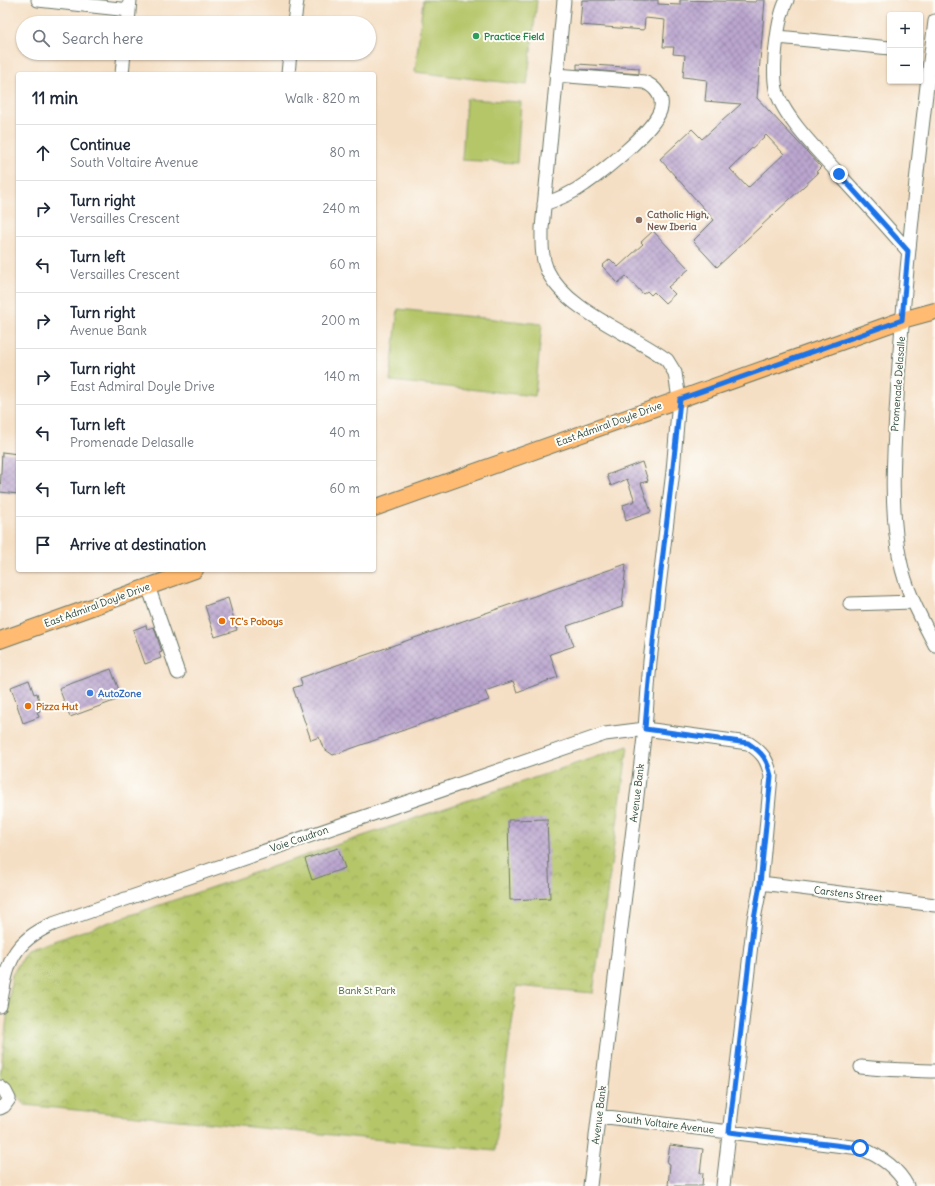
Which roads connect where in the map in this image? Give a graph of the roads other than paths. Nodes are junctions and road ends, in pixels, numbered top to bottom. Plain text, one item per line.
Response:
1 (38, 0) edge
2 (297, 0) edge
3 (564, 0) edge
4 (787, 0) edge
5 (130, 5) edge
6 (129, 16) edge
7 (295, 16) edge
8 (935, 21) edge
9 (778, 37) junction
10 (887, 48) edge
11 (926, 51) edge
12 (123, 60) edge
13 (289, 60) edge
14 (122, 72) edge
15 (288, 72) edge
16 (556, 75) junction
17 (544, 204) junction
18 (908, 251) junction
19 (935, 311) edge
20 (902, 320) junction
21 (680, 399) junction
22 (376, 507) edge
23 (189, 572) edge
24 (148, 586) junction
25 (913, 602) junction
26 (850, 604) dead end
27 (0, 640) edge
28 (935, 645) edge
29 (178, 673) dead end
30 (645, 729) junction
31 (760, 884) junction
32 (935, 905) edge
33 (0, 1006) edge
34 (861, 1067) dead end
35 (935, 1071) edge
36 (0, 1087) edge
37 (0, 1108) edge
38 (599, 1116) junction
39 (729, 1132) junction
40 (590, 1186) edge
41 (723, 1186) edge
42 (907, 1186) edge

1 - 5 street
2 - 7 street
3 - 16 street, Avenue Bank
4 - 9 street
5 - 6 street
8 - 11 street, Promenade Delasalle
9 - 10 street
9 - 18 street
11 - 18 street, Promenade Delasalle
12 - 14 street
13 - 15 street
16 - 17 street, Avenue Bank
16 - 17 street
17 - 21 street, Avenue Bank
18 - 20 street, Promenade Delasalle
19 - 20 main road, East Admiral Doyle Drive
20 - 21 main road, East Admiral Doyle Drive
20 - 25 street, Promenade Delasalle
21 - 22 main road, East Admiral Doyle Drive
21 - 30 street, Avenue Bank
23 - 24 main road, East Admiral Doyle Drive
24 - 27 main road, East Admiral Doyle Drive
24 - 29 street
25 - 26 street
25 - 28 street, Promenade Delasalle
30 - 31 street, Voie Caudron
30 - 33 street, Voie Caudron
30 - 38 street, Avenue Bank
31 - 32 street, Carstens Street
31 - 39 street, Voie Caudron
34 - 35 street
36 - 37 street
38 - 39 street, South Voltaire Avenue
38 - 40 street, Avenue Bank
39 - 41 street, Voie Caudron
39 - 42 street, South Voltaire Avenue

